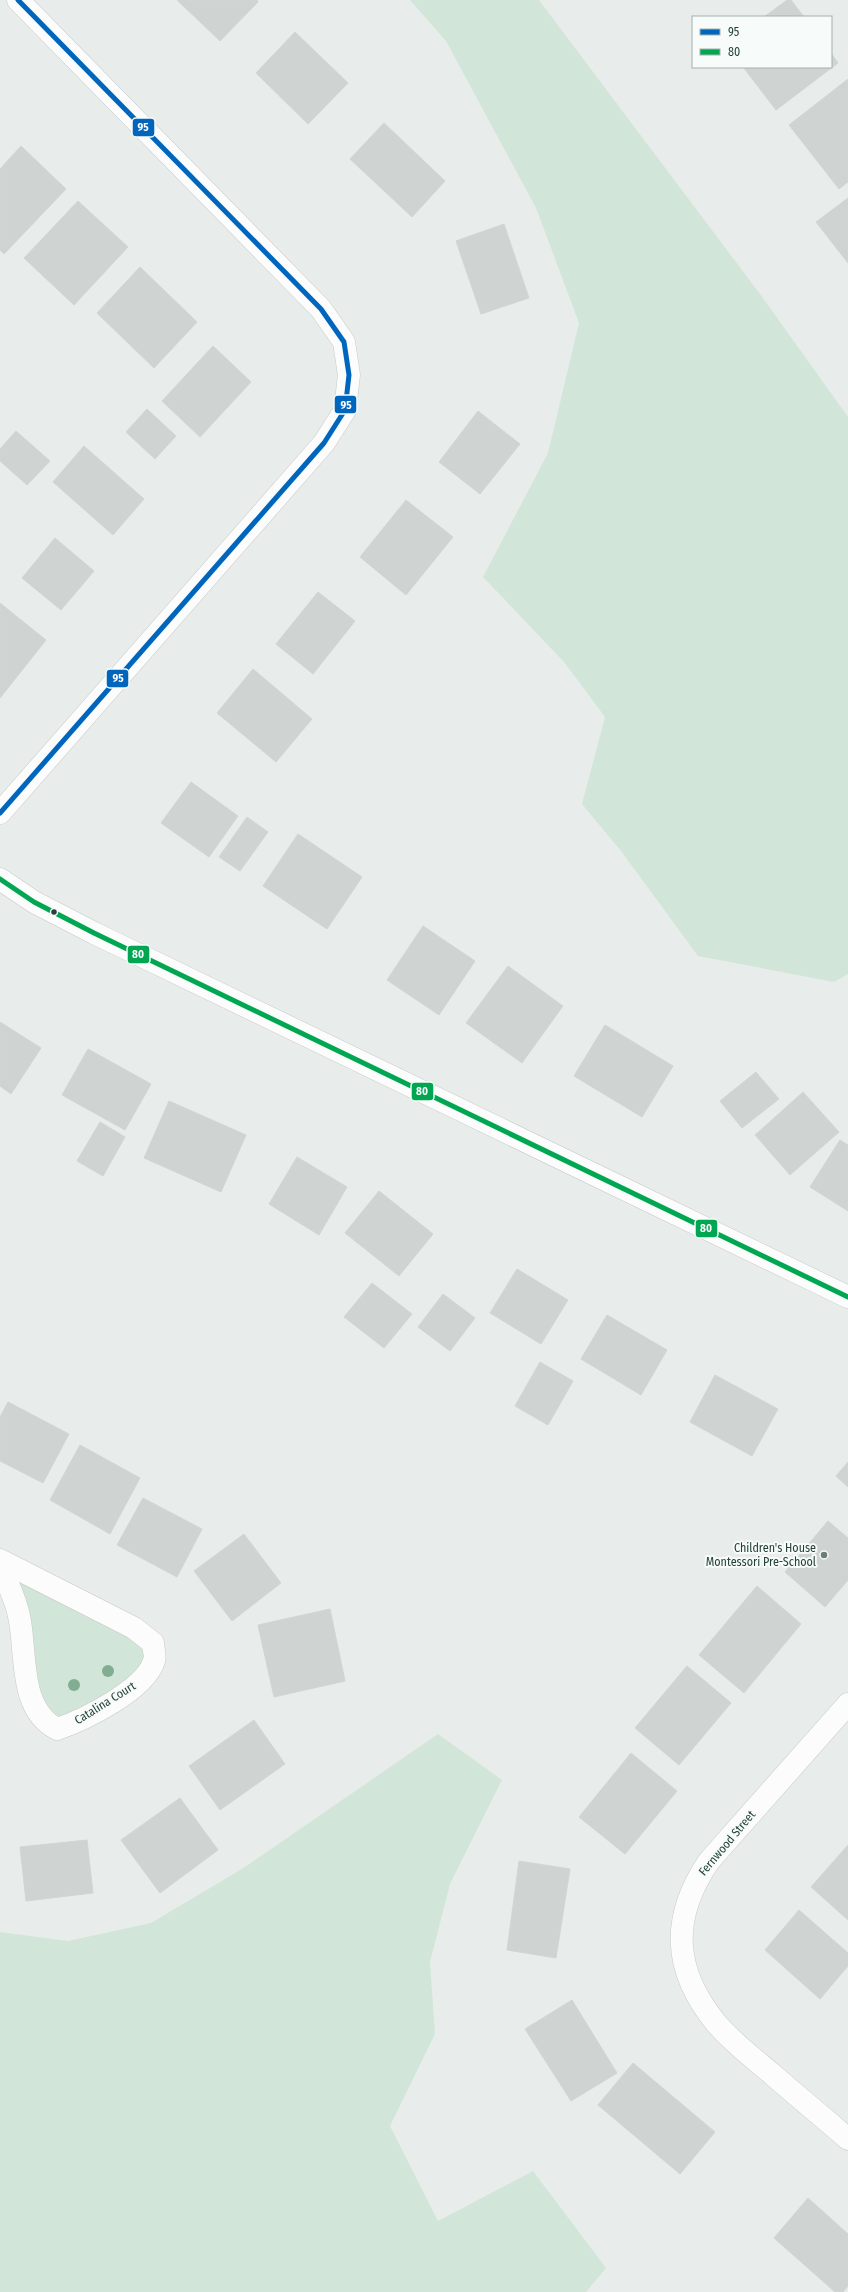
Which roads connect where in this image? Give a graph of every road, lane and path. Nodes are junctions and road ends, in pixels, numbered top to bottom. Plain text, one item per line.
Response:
1 (18, 0) edge
2 (0, 813) edge
3 (0, 879) edge
4 (848, 1296) edge
5 (0, 1560) edge
6 (0, 1564) edge
7 (848, 1704) edge
8 (848, 2139) edge

1 - 2 street
3 - 4 street
5 - 6 street, Catalina Court
7 - 8 street, Fernwood Street

